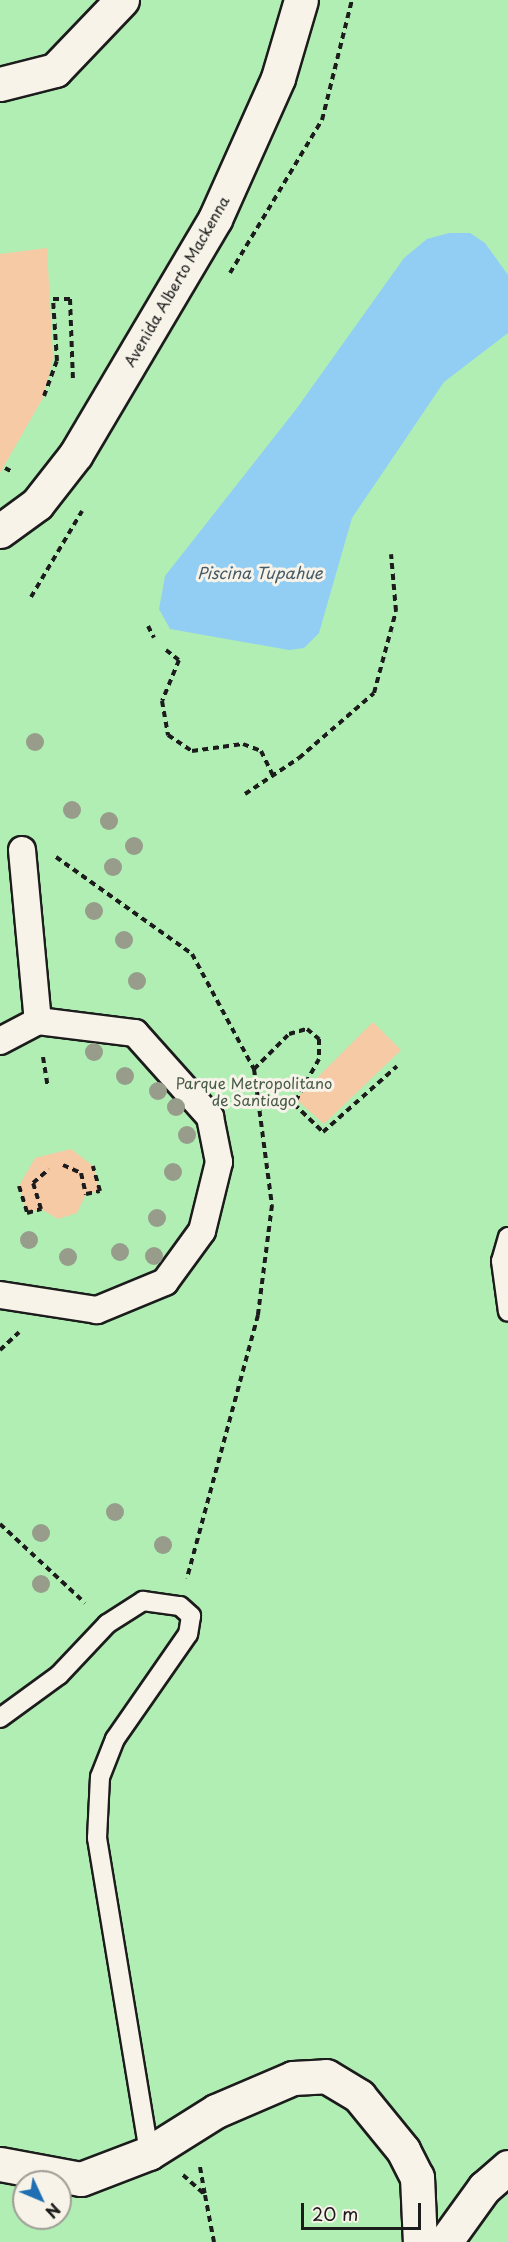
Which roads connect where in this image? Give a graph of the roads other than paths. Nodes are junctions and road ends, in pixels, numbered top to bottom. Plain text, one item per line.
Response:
1 (122, 0) edge
2 (301, 0) edge
3 (0, 84) edge
4 (0, 531) edge
5 (22, 850) dead end
6 (38, 1021) junction
7 (0, 1041) edge
8 (508, 1237) edge
9 (0, 1295) edge
10 (508, 1312) edge
11 (0, 1718) edge
12 (149, 2153) junction
13 (508, 2154) edge
14 (0, 2164) edge
15 (508, 2167) edge
16 (484, 2188) junction
17 (420, 2242) edge
18 (445, 2242) edge

1 - 3 street
2 - 4 street, Avenida Alberto Mackenna
5 - 6 street
6 - 7 street
6 - 9 street
8 - 10 lane
11 - 12 lane
12 - 14 street
12 - 17 street
13 - 16 lane
15 - 16 street
16 - 18 street

